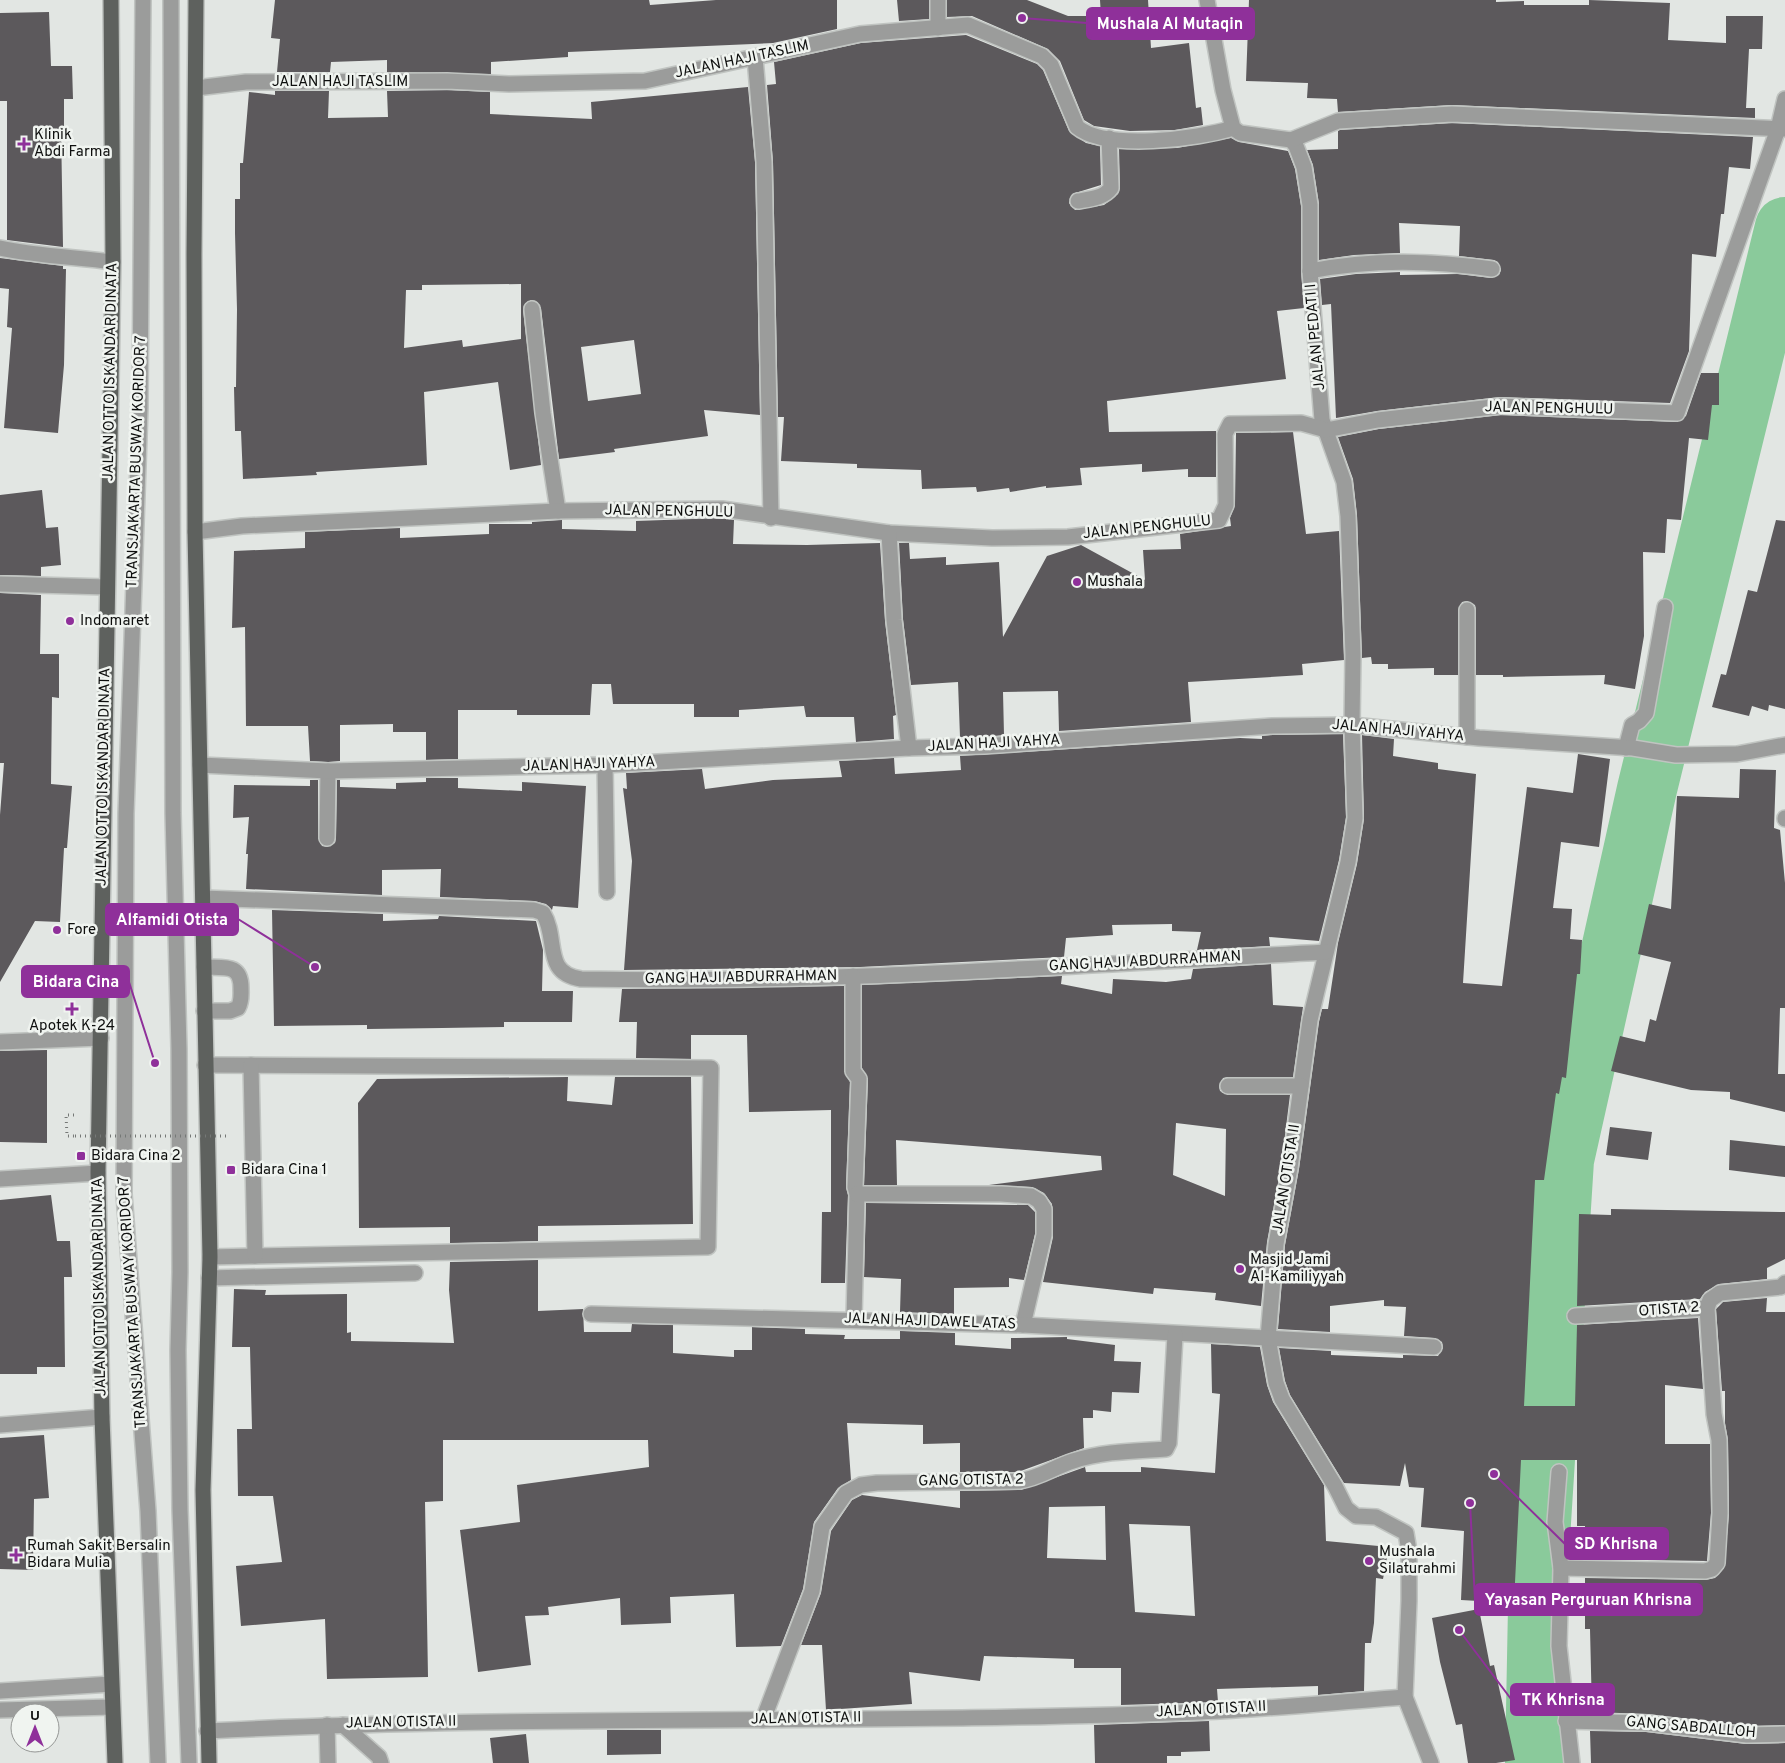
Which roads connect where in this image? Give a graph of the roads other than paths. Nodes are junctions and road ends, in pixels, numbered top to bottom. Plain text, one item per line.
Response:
1 (111, 0) edge
2 (143, 0) edge
3 (171, 0) edge
4 (196, 0) edge
5 (938, 0) edge
6 (1207, 0) edge
7 (938, 28) junction
8 (756, 58) junction
9 (196, 88) junction
10 (1785, 99) edge
11 (1233, 128) junction
12 (1782, 129) edge
13 (1109, 138) junction
14 (1291, 140) junction
15 (1078, 201) dead end
16 (0, 248) edge
17 (113, 262) junction
18 (1492, 269) dead end
19 (1310, 271) junction
20 (532, 309) dead end
21 (1326, 430) junction
22 (558, 511) junction
23 (771, 518) junction
24 (195, 532) junction
25 (889, 533) junction
26 (0, 584) edge
27 (107, 587) junction
28 (1665, 607) dead end
29 (1467, 610) dead end
30 (1352, 725) junction
31 (1467, 737) junction
32 (909, 748) junction
33 (1630, 748) junction
34 (1784, 750) edge
35 (200, 765) junction
36 (606, 765) junction
37 (328, 771) junction
38 (326, 838) dead end
39 (607, 892) dead end
40 (202, 898) junction
41 (1326, 952) junction
42 (204, 967) junction
43 (853, 976) junction
44 (204, 1011) junction
45 (101, 1038) junction
46 (0, 1042) edge
47 (205, 1065) junction
48 (251, 1065) junction
49 (1228, 1086) dead end
50 (1301, 1086) junction
51 (98, 1173) junction
52 (0, 1179) edge
53 (857, 1194) junction
54 (255, 1256) junction
55 (210, 1257) junction
56 (415, 1273) dead end
57 (209, 1278) junction
58 (1785, 1283) edge
59 (1707, 1308) junction
60 (591, 1314) dead end
61 (1575, 1316) dead end
62 (854, 1319) junction
63 (1023, 1325) junction
64 (1175, 1335) junction
65 (1268, 1338) junction
66 (1434, 1347) dead end
67 (102, 1417) junction
68 (0, 1425) edge
69 (1559, 1472) dead end
70 (1561, 1568) junction
71 (111, 1684) junction
72 (0, 1692) edge
73 (1405, 1697) junction
74 (112, 1707) junction
75 (0, 1710) edge
76 (763, 1720) junction
77 (1566, 1721) junction
78 (327, 1725) junction
79 (343, 1725) junction
80 (207, 1731) junction
81 (1785, 1734) edge
82 (115, 1763) edge
83 (158, 1763) edge
84 (189, 1763) edge
85 (209, 1763) edge
86 (328, 1763) edge
87 (381, 1763) edge
88 (1431, 1763) edge
89 (1572, 1763) edge

1 - 17 main road, JALAN OTTO ISKANDAR DINATA
2 - 83 street, TRANSJAKARTA BUSWAY KORIDOR 7
3 - 84 street, TRANSJAKARTA BUSWAY KORIDOR 7
4 - 9 main road
5 - 7 street
6 - 11 street
7 - 8 street, JALAN HAJI TASLIM
7 - 13 street, JALAN HAJI TASLIM
8 - 9 street, JALAN HAJI TASLIM
8 - 23 street
9 - 24 main road
10 - 12 street, JALAN PENGHULU
11 - 13 street, JALAN HAJI TASLIM
11 - 14 street
12 - 14 street
12 - 21 street, JALAN PENGHULU
13 - 15 street
14 - 19 street, JALAN PEDATI I
16 - 17 street
17 - 27 main road, JALAN OTTO ISKANDAR DINATA
18 - 19 street
19 - 21 street, JALAN PEDATI I
20 - 22 street
21 - 25 street, JALAN PENGHULU
21 - 30 street, JALAN PEDATI I
22 - 23 street, JALAN PENGHULU
22 - 24 street, JALAN PENGHULU
23 - 25 street, JALAN PENGHULU
24 - 35 main road
25 - 32 street
26 - 27 street
27 - 45 main road, JALAN OTTO ISKANDAR DINATA
28 - 33 street
29 - 31 street
30 - 31 street, JALAN HAJI YAHYA
30 - 32 street, JALAN HAJI YAHYA
30 - 41 street, JALAN OTISTA II
31 - 33 street, JALAN HAJI YAHYA
32 - 36 street, JALAN HAJI YAHYA
33 - 34 street, JALAN HAJI YAHYA
35 - 37 street, JALAN HAJI YAHYA
35 - 40 main road
36 - 37 street, JALAN HAJI YAHYA
36 - 39 street
37 - 38 street
40 - 42 main road
40 - 43 street, GANG HAJI ABDURRAHMAN
41 - 43 street, GANG HAJI ABDURRAHMAN
41 - 50 street, JALAN OTISTA II
42 - 44 main road
42 - 44 street
43 - 53 street
44 - 47 main road
45 - 46 street
45 - 51 main road, JALAN OTTO ISKANDAR DINATA
47 - 48 street
47 - 55 main road
48 - 54 street
48 - 54 street
49 - 50 street
50 - 65 street, JALAN OTISTA II
51 - 52 street
51 - 67 main road, JALAN OTTO ISKANDAR DINATA
53 - 62 street
53 - 63 street
54 - 55 street
55 - 57 main road
56 - 57 street
57 - 80 main road
58 - 59 street, OTISTA 2
59 - 61 street, OTISTA 2
59 - 70 street
60 - 62 street, JALAN HAJI DAWEL ATAS
62 - 63 street, JALAN HAJI DAWEL ATAS
63 - 64 street, JALAN HAJI DAWEL ATAS
64 - 65 street, JALAN HAJI DAWEL ATAS
64 - 76 street, GANG OTISTA 2
65 - 66 street, JALAN HAJI DAWEL ATAS
65 - 73 street, JALAN OTISTA II
67 - 68 street
67 - 71 main road, JALAN OTTO ISKANDAR DINATA
69 - 70 street
70 - 77 street
71 - 72 street
71 - 74 main road, JALAN OTTO ISKANDAR DINATA
73 - 76 street, JALAN OTISTA II
73 - 88 street, JALAN OTISTA II
74 - 75 street
74 - 82 main road, JALAN OTTO ISKANDAR DINATA
76 - 79 street, JALAN OTISTA II
77 - 81 street, GANG SABDALLOH
77 - 89 street
78 - 79 street, JALAN OTISTA II
78 - 80 street, JALAN OTISTA II
78 - 86 street
79 - 87 street
80 - 85 main road

